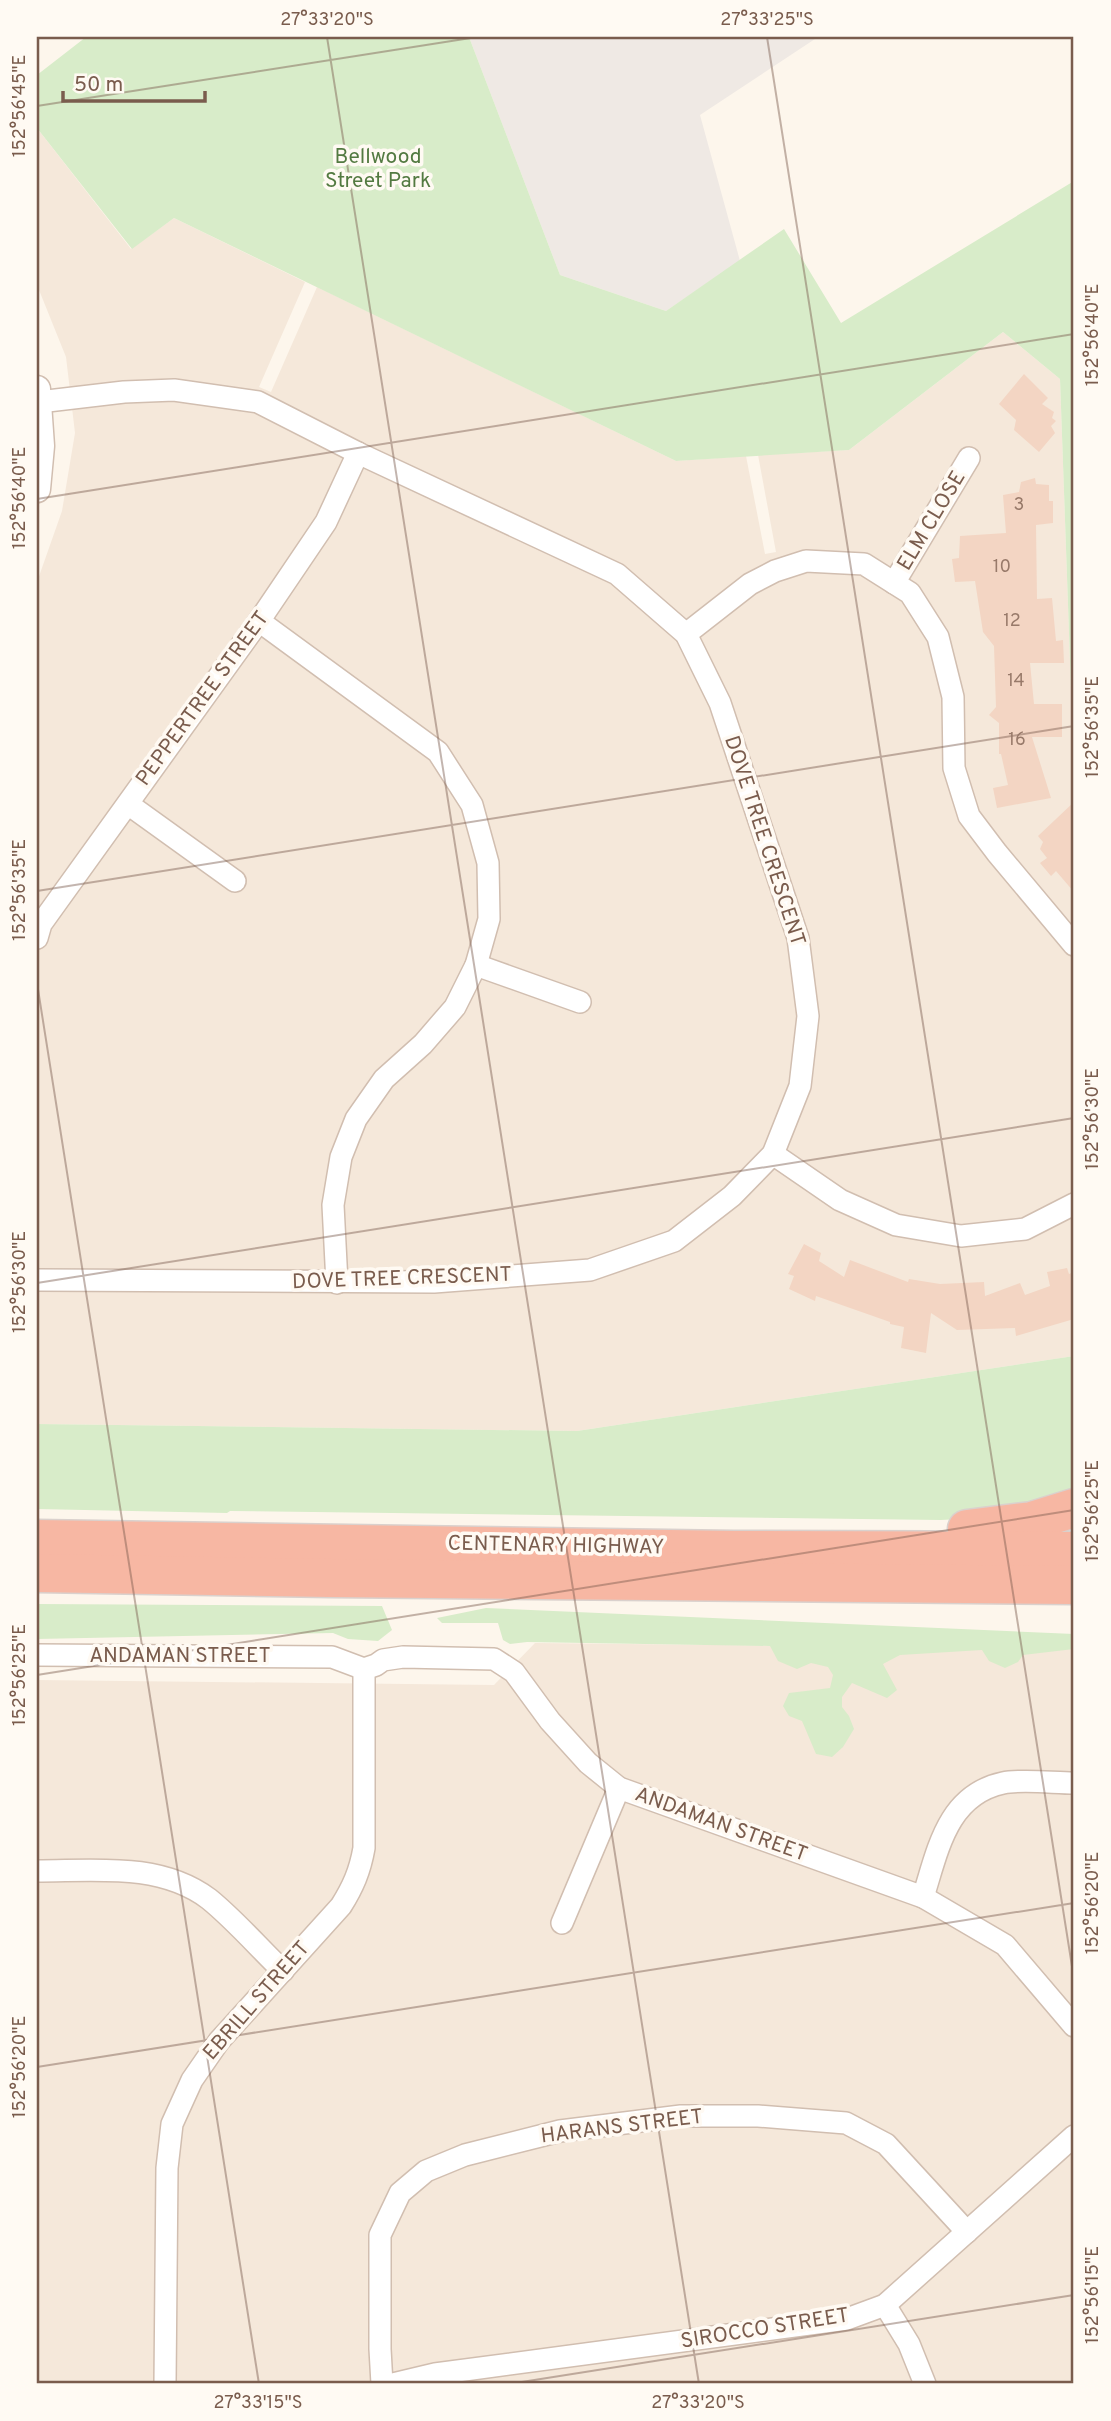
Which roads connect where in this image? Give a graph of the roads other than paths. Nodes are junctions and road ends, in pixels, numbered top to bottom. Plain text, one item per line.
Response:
1 (38, 396) edge
2 (358, 453) junction
3 (970, 458) dead end
4 (37, 489) edge
5 (894, 583) junction
6 (258, 621) junction
7 (686, 634) junction
8 (128, 804) junction
9 (235, 881) dead end
10 (37, 938) edge
11 (1074, 945) edge
12 (476, 965) junction
13 (580, 1002) dead end
14 (773, 1154) junction
15 (1074, 1204) edge
16 (37, 1280) edge
17 (337, 1283) junction
18 (1074, 1508) edge
19 (37, 1539) edge
20 (733, 1550) junction
21 (1074, 1551) edge
22 (37, 1573) edge
23 (956, 1585) junction
24 (1074, 1585) edge
25 (1074, 1605) edge
26 (37, 1655) edge
27 (364, 1669) junction
28 (1074, 1783) edge
29 (619, 1788) junction
30 (37, 1871) edge
31 (923, 1897) junction
32 (562, 1923) dead end
33 (283, 1971) junction
34 (1074, 2026) edge
35 (1074, 2136) edge
36 (967, 2232) junction
37 (885, 2305) junction
38 (166, 2384) edge
39 (382, 2384) edge
40 (393, 2384) edge
41 (925, 2384) edge

1 - 2 street, DOVE TREE CRESCENT
1 - 4 street
2 - 6 street, PEPPERTREE STREET
2 - 7 street, DOVE TREE CRESCENT
3 - 5 street, ELM CLOSE
5 - 7 street
5 - 11 street
6 - 8 street, PEPPERTREE STREET
6 - 12 street
7 - 14 street, DOVE TREE CRESCENT
8 - 9 street
8 - 10 street, PEPPERTREE STREET
12 - 13 street
12 - 17 street
14 - 15 street
14 - 17 street, DOVE TREE CRESCENT
16 - 17 street, DOVE TREE CRESCENT
18 - 20 highway
19 - 20 highway, CENTENARY HIGHWAY
20 - 21 highway, CENTENARY HIGHWAY
22 - 23 highway, CENTENARY HIGHWAY
23 - 24 highway, CENTENARY HIGHWAY
23 - 25 highway
26 - 27 street, ANDAMAN STREET
27 - 29 street, ANDAMAN STREET
27 - 33 street, EBRILL STREET
28 - 31 street
29 - 31 street, ANDAMAN STREET
29 - 32 street
30 - 33 street
31 - 34 street, ANDAMAN STREET
33 - 38 street, EBRILL STREET
35 - 36 street, SIROCCO STREET
36 - 37 street, SIROCCO STREET
36 - 39 street, HARANS STREET
37 - 40 street, SIROCCO STREET
37 - 41 street

